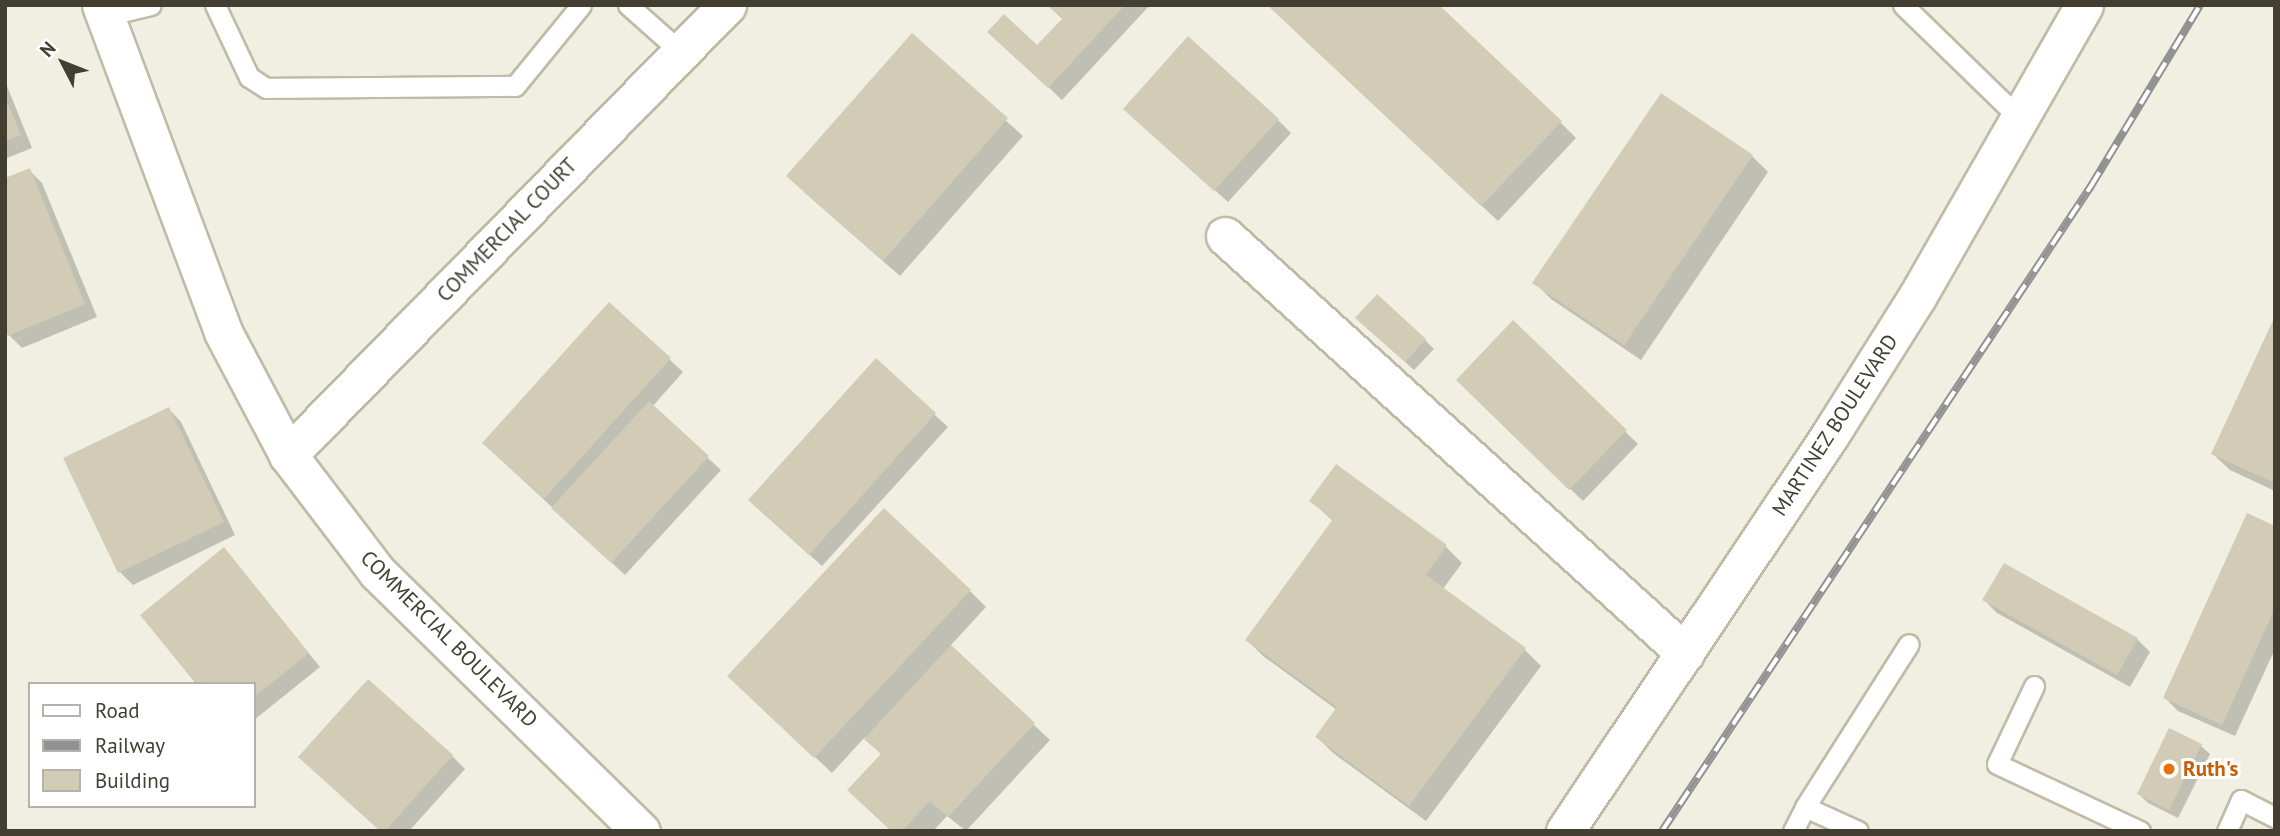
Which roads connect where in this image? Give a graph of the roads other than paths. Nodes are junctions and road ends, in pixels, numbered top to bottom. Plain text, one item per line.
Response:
1 (151, 5) edge
2 (215, 5) edge
3 (581, 5) edge
4 (628, 5) edge
5 (727, 5) edge
6 (2084, 5) edge
7 (1911, 9) edge
8 (103, 11) edge
9 (681, 52) junction
10 (2019, 118) junction
11 (1225, 236) dead end
12 (288, 455) junction
13 (1909, 644) dead end
14 (1685, 653) junction
15 (2034, 686) dead end
16 (1805, 807) junction
17 (2275, 817) edge
18 (638, 830) edge
19 (1564, 831) edge
20 (1793, 831) edge
21 (1858, 831) edge
22 (2140, 831) edge
23 (2227, 831) edge

1 - 8 lane
2 - 3 lane
4 - 9 lane
5 - 9 street, COMMERCIAL COURT
6 - 10 street, MARTINEZ BOULEVARD
7 - 10 lane
8 - 12 street, COMMERCIAL BOULEVARD
9 - 12 street, COMMERCIAL COURT
10 - 14 street, MARTINEZ BOULEVARD
11 - 14 street
12 - 18 street, COMMERCIAL BOULEVARD
13 - 16 lane
14 - 19 street, MARTINEZ BOULEVARD
15 - 22 lane
16 - 20 lane
16 - 21 lane
17 - 23 lane

